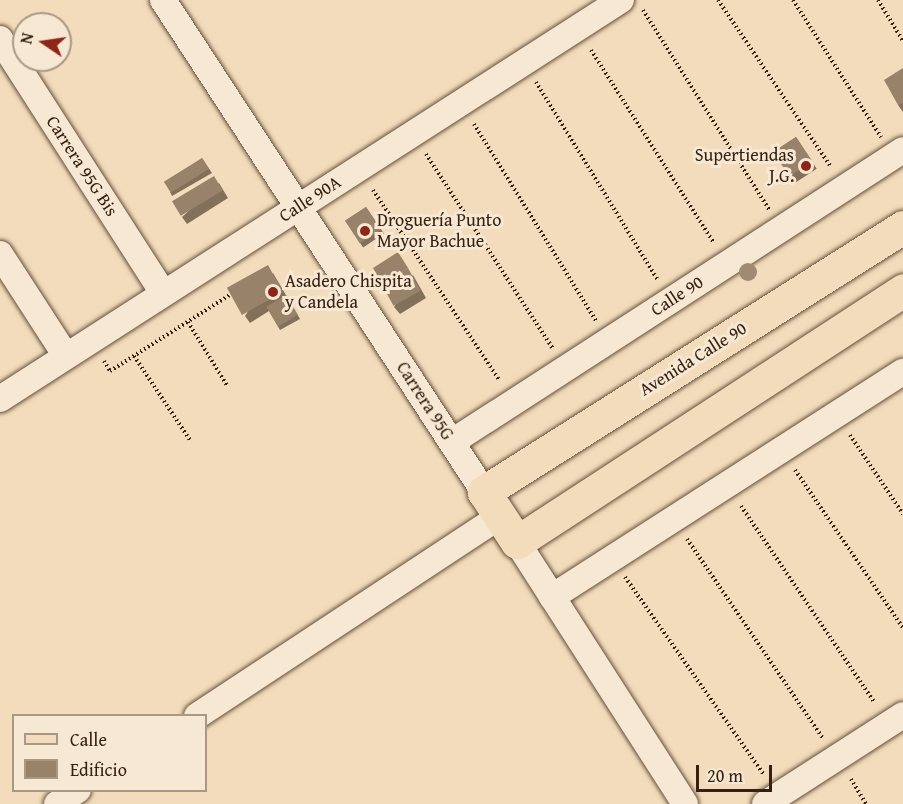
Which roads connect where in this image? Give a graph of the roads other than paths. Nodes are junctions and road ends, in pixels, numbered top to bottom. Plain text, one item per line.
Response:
1 (163, 0) edge
2 (621, 0) edge
3 (0, 39) edge
4 (894, 146) edge
5 (298, 207) junction
6 (903, 227) edge
7 (0, 254) edge
8 (903, 290) edge
9 (163, 293) junction
10 (66, 356) junction
11 (903, 372) edge
12 (0, 399) edge
13 (452, 442) junction
14 (500, 517) junction
15 (552, 597) junction
16 (200, 714) edge
17 (896, 719) edge
18 (75, 792) edge
19 (771, 800) edge
20 (57, 804) edge
21 (686, 804) edge

1 - 5 street, Carrera 95G
2 - 5 street, Calle 90A
3 - 9 street, Carrera 95G Bis
4 - 13 street, Calle 90
5 - 9 street, Calle 90A
5 - 13 street, Carrera 95G
6 - 14 main road, Avenida Calle 90
7 - 10 street
8 - 14 main road
9 - 10 street, Calle 90A
10 - 12 street, Calle 90A
11 - 15 street
13 - 14 street, Carrera 95G
14 - 15 street, Carrera 95G
14 - 16 street
15 - 21 street, Carrera 95G
17 - 19 street
18 - 20 street

